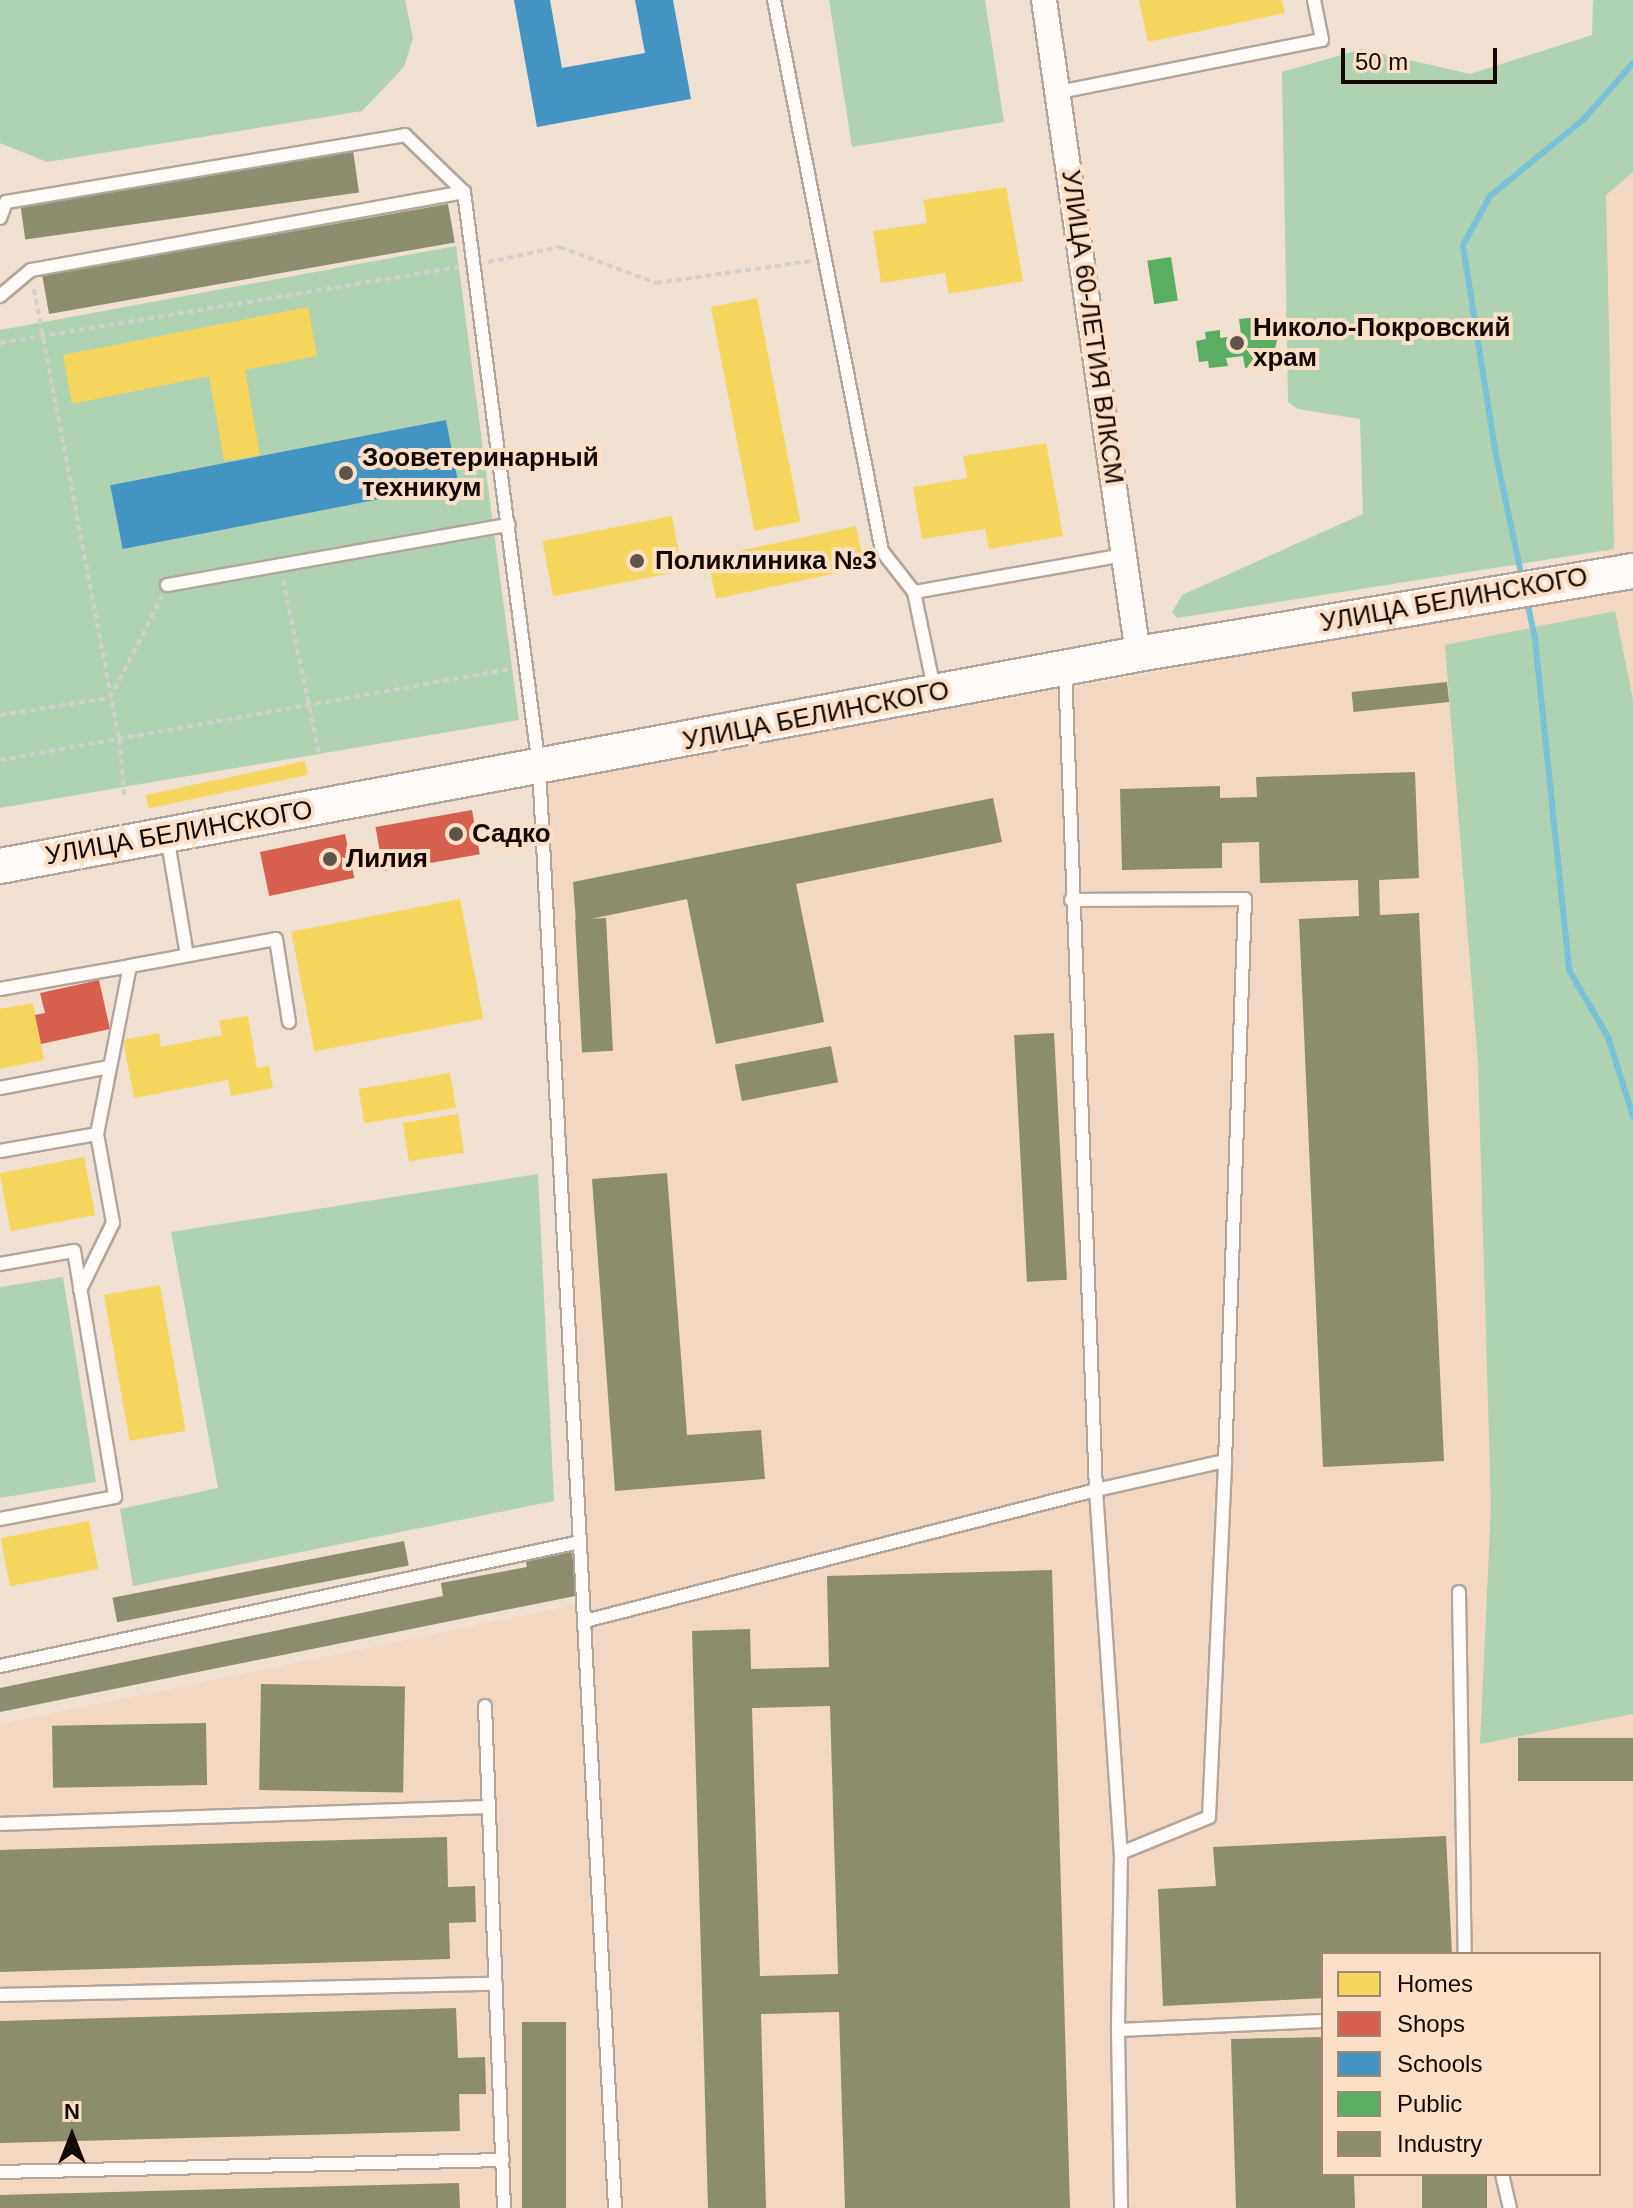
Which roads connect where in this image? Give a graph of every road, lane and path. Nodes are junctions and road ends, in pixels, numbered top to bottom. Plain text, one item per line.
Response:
1 (774, 0) edge
2 (1044, 0) edge
3 (1314, 0) edge
4 (1059, 92) junction
5 (464, 192) junction
6 (0, 218) edge
7 (826, 258) junction
8 (473, 265) junction
9 (31, 270) junction
10 (0, 296) edge
11 (43, 336) junction
12 (0, 343) edge
13 (509, 525) junction
14 (1124, 555) junction
15 (281, 565) junction
16 (1633, 571) edge
17 (167, 585) joint
18 (914, 592) junction
19 (1138, 654) junction
20 (528, 666) junction
21 (1065, 669) junction
22 (935, 694) junction
23 (110, 698) junction
24 (307, 705) junction
25 (0, 715) edge
26 (119, 739) junction
27 (319, 754) dead end
28 (0, 760) edge
29 (539, 767) junction
30 (125, 799) dead end
31 (167, 836) junction
32 (0, 866) edge
33 (1071, 900) junction
34 (187, 955) junction
35 (130, 966) junction
36 (0, 989) edge
37 (289, 1022) dead end
38 (109, 1067) junction
39 (0, 1088) edge
40 (97, 1134) junction
41 (0, 1151) edge
42 (0, 1264) edge
43 (80, 1290) junction
44 (1225, 1461) junction
45 (1096, 1490) junction
46 (0, 1519) edge
47 (580, 1542) junction
48 (1459, 1592) dead end
49 (585, 1621) junction
50 (0, 1666) edge
51 (485, 1706) dead end
52 (489, 1807) junction
53 (0, 1824) edge
54 (1121, 1853) junction
55 (1465, 1952) edge
56 (496, 1984) junction
57 (0, 1995) edge
58 (1321, 2021) edge
59 (1118, 2030) junction
60 (503, 2160) junction
61 (0, 2172) edge
62 (1502, 2176) edge
63 (504, 2208) edge
64 (615, 2208) edge
65 (1121, 2208) edge
66 (1510, 2208) edge

1 - 7 lane
2 - 4 street, УЛИЦА 60-ЛЕТИЯ ВЛКСМ
3 - 4 lane
4 - 14 street, УЛИЦА 60-ЛЕТИЯ ВЛКСМ
5 - 6 lane
5 - 8 lane
5 - 9 lane
7 - 8 path
7 - 18 lane
8 - 11 path
8 - 13 lane
9 - 10 lane
9 - 11 path
11 - 12 path
11 - 23 path
13 - 15 lane
13 - 20 lane
14 - 18 lane
14 - 19 street, УЛИЦА 60-ЛЕТИЯ ВЛКСМ
15 - 17 lane
15 - 24 path
16 - 19 street, УЛИЦА БЕЛИНСКОГО
17 - 23 path
18 - 22 lane
19 - 21 street, УЛИЦА БЕЛИНСКОГО
20 - 24 path
20 - 29 lane
21 - 22 street, УЛИЦА БЕЛИНСКОГО
21 - 33 lane
22 - 29 street, УЛИЦА БЕЛИНСКОГО
23 - 25 path
23 - 26 path
24 - 26 path
24 - 27 path
26 - 28 path
26 - 30 path
29 - 31 street, УЛИЦА БЕЛИНСКОГО
29 - 47 lane
31 - 32 street, УЛИЦА БЕЛИНСКОГО
31 - 34 lane
33 - 44 lane
33 - 45 lane
34 - 35 lane
34 - 37 lane
35 - 36 lane
35 - 38 lane
38 - 39 lane
38 - 40 lane
40 - 41 lane
40 - 43 lane
42 - 43 lane
43 - 46 lane
44 - 45 lane
44 - 54 lane
45 - 49 lane
45 - 54 lane
47 - 49 lane
47 - 50 lane
48 - 55 lane
49 - 64 lane
51 - 52 lane
52 - 53 lane
52 - 56 lane
54 - 59 lane
56 - 57 lane
56 - 60 lane
58 - 59 lane
59 - 65 lane
60 - 61 lane
60 - 63 lane
62 - 66 lane

